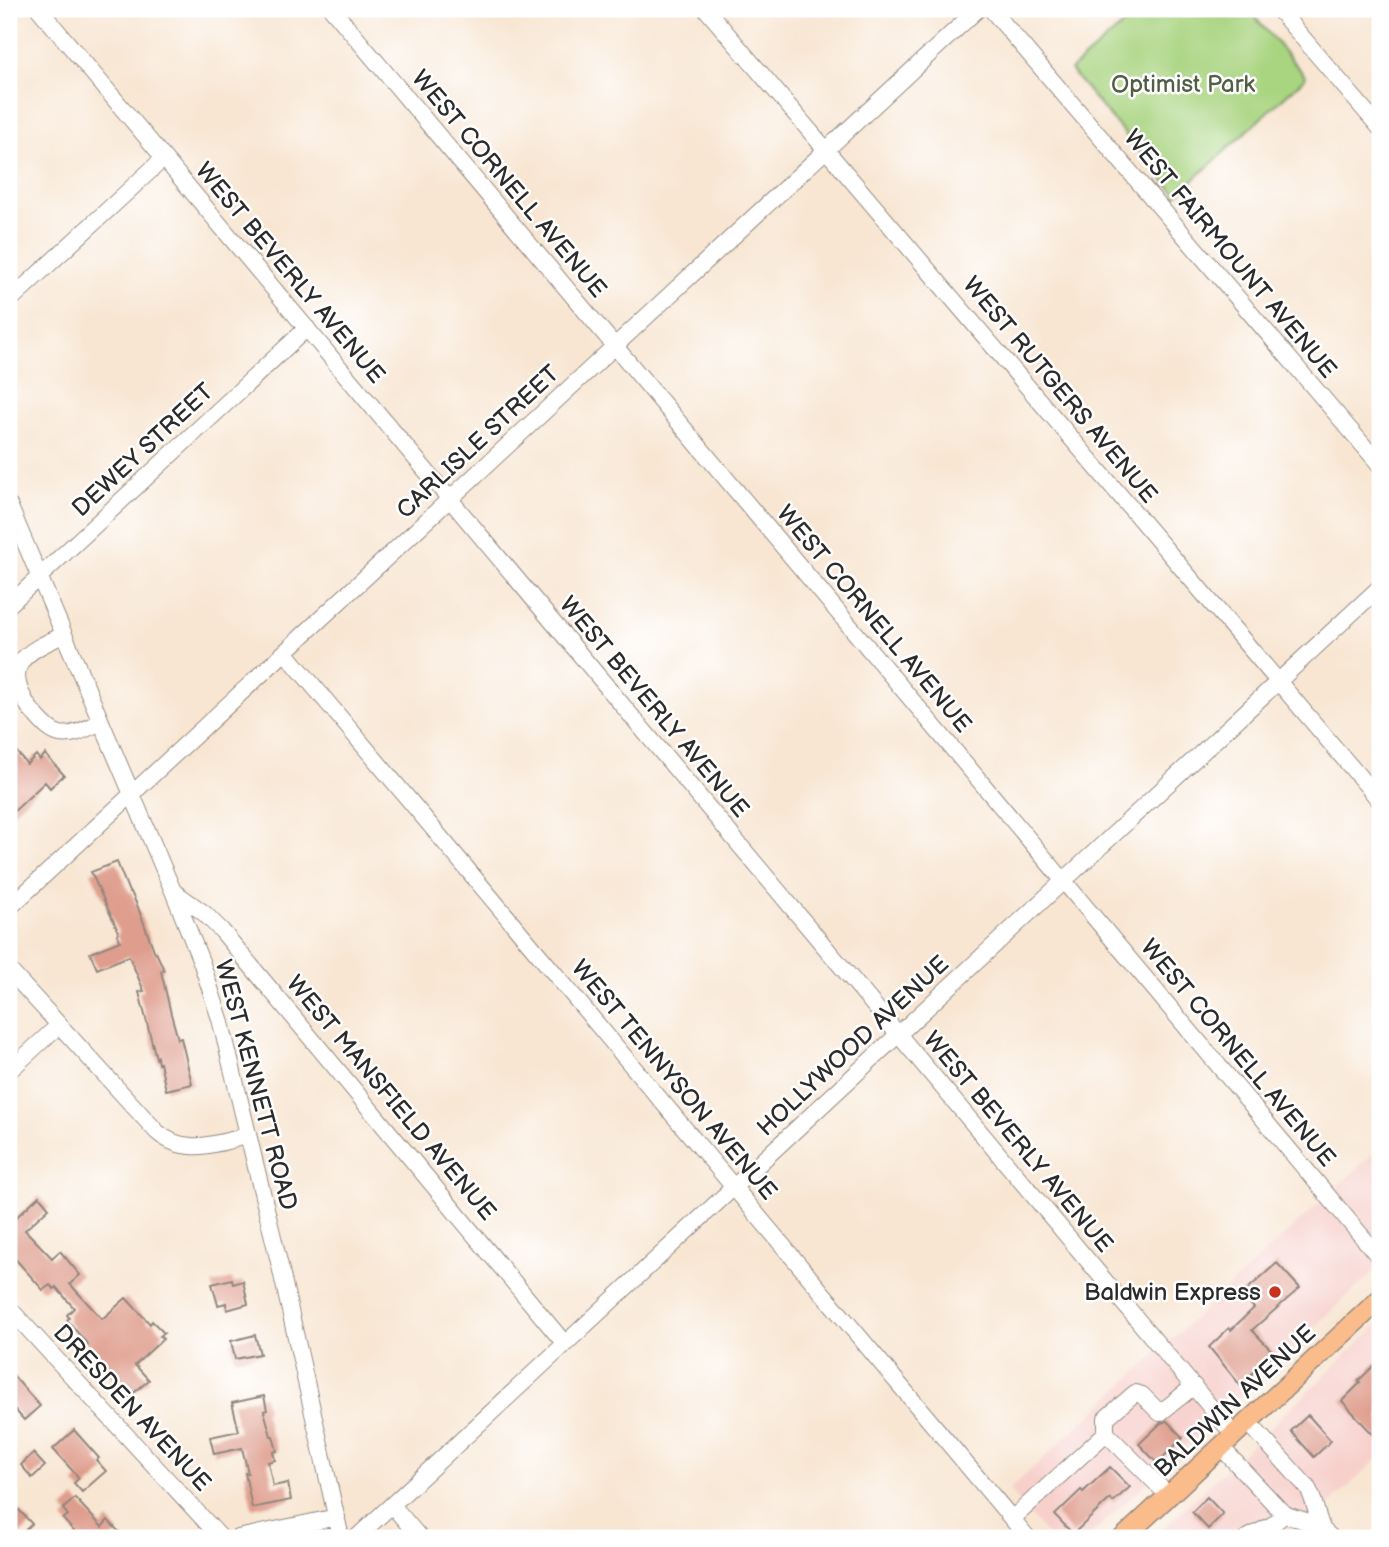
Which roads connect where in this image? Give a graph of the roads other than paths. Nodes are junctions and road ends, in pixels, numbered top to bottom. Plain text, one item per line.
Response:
1 (39, 9) edge
2 (332, 9) edge
3 (706, 9) edge
4 (978, 9) edge
5 (991, 9) edge
6 (1278, 9) edge
7 (1380, 128) edge
8 (826, 150) junction
9 (164, 158) junction
10 (9, 301) edge
11 (307, 328) junction
12 (615, 346) junction
13 (1380, 465) edge
14 (450, 499) junction
15 (10, 510) edge
16 (39, 577) junction
17 (1380, 587) edge
18 (9, 605) edge
19 (64, 635) junction
20 (285, 652) junction
21 (1278, 682) junction
22 (101, 722) junction
23 (131, 794) junction
24 (1380, 801) edge
25 (1064, 881) junction
26 (173, 891) junction
27 (9, 908) edge
28 (9, 970) edge
29 (59, 1025) junction
30 (899, 1034) junction
31 (9, 1071) edge
32 (248, 1136) junction
33 (734, 1187) junction
34 (1380, 1258) edge
35 (1380, 1299) edge
36 (9, 1308) edge
37 (565, 1344) junction
38 (1194, 1386) junction
39 (1106, 1433) junction
40 (1234, 1435) junction
41 (1168, 1496) junction
42 (392, 1505) junction
43 (1285, 1514) junction
44 (337, 1517) junction
45 (1012, 1519) junction
46 (1327, 1533) edge
47 (221, 1538) edge
48 (238, 1538) edge
49 (341, 1538) edge
50 (356, 1538) edge
51 (420, 1538) edge
52 (1028, 1538) edge
53 (1123, 1538) edge
54 (1247, 1538) edge

1 - 9 street, WEST BEVERLY AVENUE
2 - 12 street, WEST CORNELL AVENUE
3 - 8 street, WEST RUTGERS AVENUE
4 - 8 street, CARLISLE STREET
5 - 13 street, WEST FAIRMOUNT AVENUE
6 - 7 street
8 - 12 street, CARLISLE STREET
8 - 21 street, WEST RUTGERS AVENUE
9 - 10 street
9 - 11 street, WEST BEVERLY AVENUE
11 - 14 street, WEST BEVERLY AVENUE
11 - 16 street, DEWEY STREET
12 - 14 street, CARLISLE STREET
12 - 25 street, WEST CORNELL AVENUE
14 - 20 street, CARLISLE STREET
14 - 30 street, WEST BEVERLY AVENUE
15 - 16 street, WEST KENNETT ROAD
16 - 18 street, DEWEY STREET
16 - 19 street, WEST KENNETT ROAD
17 - 21 street, HOLLYWOOD AVENUE
19 - 22 street, WEST KENNETT ROAD
19 - 22 street
20 - 23 street, CARLISLE STREET
20 - 33 street, WEST TENNYSON AVENUE
21 - 24 street, WEST RUTGERS AVENUE
21 - 25 street, HOLLYWOOD AVENUE
22 - 23 street, WEST KENNETT ROAD
23 - 26 street, WEST KENNETT ROAD
23 - 27 street, CARLISLE STREET
25 - 30 street, HOLLYWOOD AVENUE
25 - 34 street, WEST CORNELL AVENUE
26 - 32 street, WEST KENNETT ROAD
26 - 37 street, WEST MANSFIELD AVENUE
28 - 29 street
29 - 31 street
29 - 32 street
30 - 33 street, HOLLYWOOD AVENUE
30 - 38 street, WEST BEVERLY AVENUE
32 - 44 street, WEST KENNETT ROAD
33 - 37 street, HOLLYWOOD AVENUE
33 - 45 street, WEST TENNYSON AVENUE
35 - 40 main road, BALDWIN AVENUE
36 - 47 street, DRESDEN AVENUE
37 - 42 street, HOLLYWOOD AVENUE
38 - 39 street
38 - 40 street, WEST BEVERLY AVENUE
39 - 41 street
39 - 45 street
40 - 41 main road, BALDWIN AVENUE
40 - 43 street
40 - 46 street
41 - 53 main road, BALDWIN AVENUE
42 - 50 street, HOLLYWOOD AVENUE
42 - 51 street
43 - 46 street
43 - 54 street
44 - 48 street
44 - 49 street, WEST KENNETT ROAD
45 - 52 street, WEST TENNYSON AVENUE

